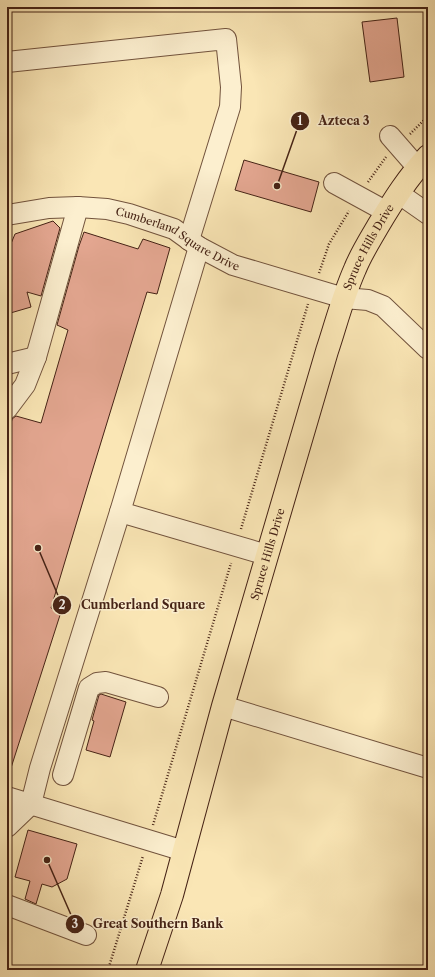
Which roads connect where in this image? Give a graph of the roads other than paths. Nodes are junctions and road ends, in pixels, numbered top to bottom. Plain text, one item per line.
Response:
1 (7, 62) edge
2 (390, 136) dead end
3 (423, 162) edge
4 (334, 183) dead end
5 (398, 193) junction
6 (78, 207) junction
7 (387, 212) junction
8 (428, 214) edge
9 (7, 215) edge
10 (194, 243) junction
11 (344, 298) junction
12 (428, 349) edge
13 (36, 357) junction
14 (7, 364) edge
15 (7, 409) edge
16 (120, 512) junction
17 (267, 555) junction
18 (158, 697) dead end
19 (223, 706) junction
20 (428, 768) edge
21 (63, 775) dead end
22 (7, 797) edge
23 (31, 804) junction
24 (7, 827) edge
25 (184, 851) junction
26 (7, 905) edge
27 (86, 935) dead end
28 (147, 970) edge

1 - 10 street
2 - 3 street
3 - 5 main road, Spruce Hills Drive
4 - 7 street
5 - 7 main road, Spruce Hills Drive
5 - 8 street
6 - 9 street, Cumberland Square Drive
6 - 10 street, Cumberland Square Drive
6 - 13 street
7 - 11 main road, Spruce Hills Drive
10 - 11 street, Cumberland Square Drive
10 - 16 street
11 - 12 street, Cumberland Square Drive
11 - 17 main road, Spruce Hills Drive
13 - 14 street
13 - 15 street
16 - 17 street
16 - 23 street
17 - 19 main road, Spruce Hills Drive
18 - 21 street
19 - 20 street
19 - 25 main road, Spruce Hills Drive
22 - 23 street
23 - 24 street
23 - 25 street
25 - 28 main road, Spruce Hills Drive
26 - 27 street

